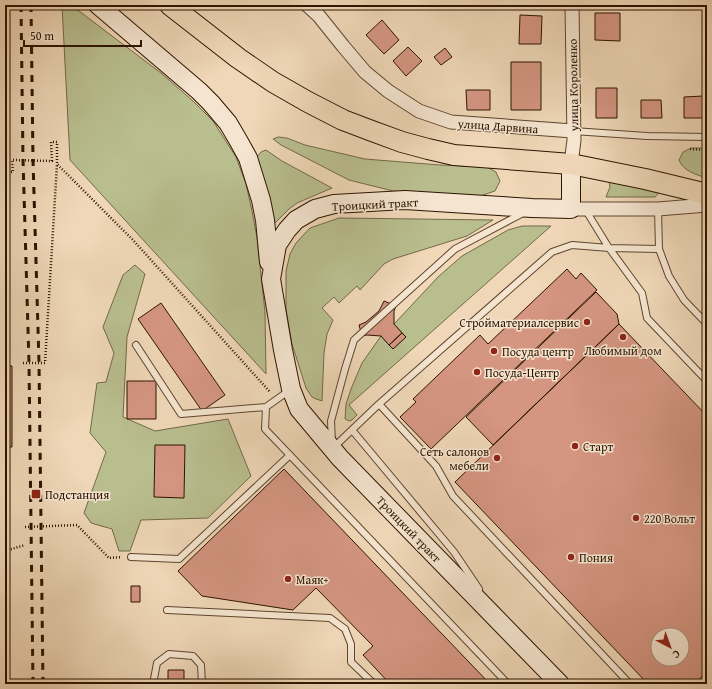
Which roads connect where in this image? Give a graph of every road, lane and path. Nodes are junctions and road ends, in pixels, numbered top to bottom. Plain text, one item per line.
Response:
1 (98, 5) edge
2 (170, 5) edge
3 (307, 5) edge
4 (572, 5) edge
5 (573, 131) junction
6 (707, 136) edge
7 (5, 160) edge
8 (58, 164) junction
9 (572, 164) junction
10 (707, 194) edge
11 (707, 205) edge
12 (532, 208) junction
13 (578, 209) junction
14 (658, 209) junction
15 (608, 248) junction
16 (659, 249) junction
17 (271, 279) junction
18 (707, 324) edge
19 (136, 345) dead end
20 (23, 363) dead end
21 (707, 381) edge
22 (291, 389) junction
23 (277, 400) junction
24 (379, 404) junction
25 (266, 407) junction
26 (352, 430) junction
27 (333, 448) junction
28 (290, 455) junction
29 (25, 527) dead end
30 (25, 545) dead end
31 (5, 551) edge
32 (130, 557) joint
33 (481, 592) dead end
34 (485, 599) dead end
35 (167, 610) dead end
36 (503, 625) junction
37 (153, 684) edge
38 (202, 684) edge
39 (374, 684) edge
40 (508, 684) edge
41 (560, 684) edge
42 (630, 684) edge

1 - 17 main road
2 - 9 main road
3 - 5 street, улица Дарвина
4 - 5 street, улица Короленко
5 - 6 lane
5 - 9 street, улица Короленко
7 - 8 path
8 - 20 path
8 - 23 path
9 - 10 main road
9 - 13 main road
11 - 14 street
12 - 13 main road, Троицкий тракт
12 - 17 main road, Троицкий тракт
12 - 27 lane
13 - 14 street
13 - 15 lane
14 - 16 lane
15 - 16 lane
15 - 21 lane
15 - 24 lane
16 - 18 lane
17 - 22 main road, Троицкий тракт
19 - 25 lane
22 - 23 lane
22 - 27 main road, Троицкий тракт
23 - 25 lane
24 - 26 lane
24 - 42 lane
25 - 28 lane
26 - 27 lane
26 - 33 lane
27 - 36 main road, Троицкий тракт
28 - 32 lane
28 - 40 lane
29 - 32 path
30 - 31 path
34 - 36 lane
35 - 39 lane
36 - 41 main road, Троицкий тракт
37 - 38 lane

